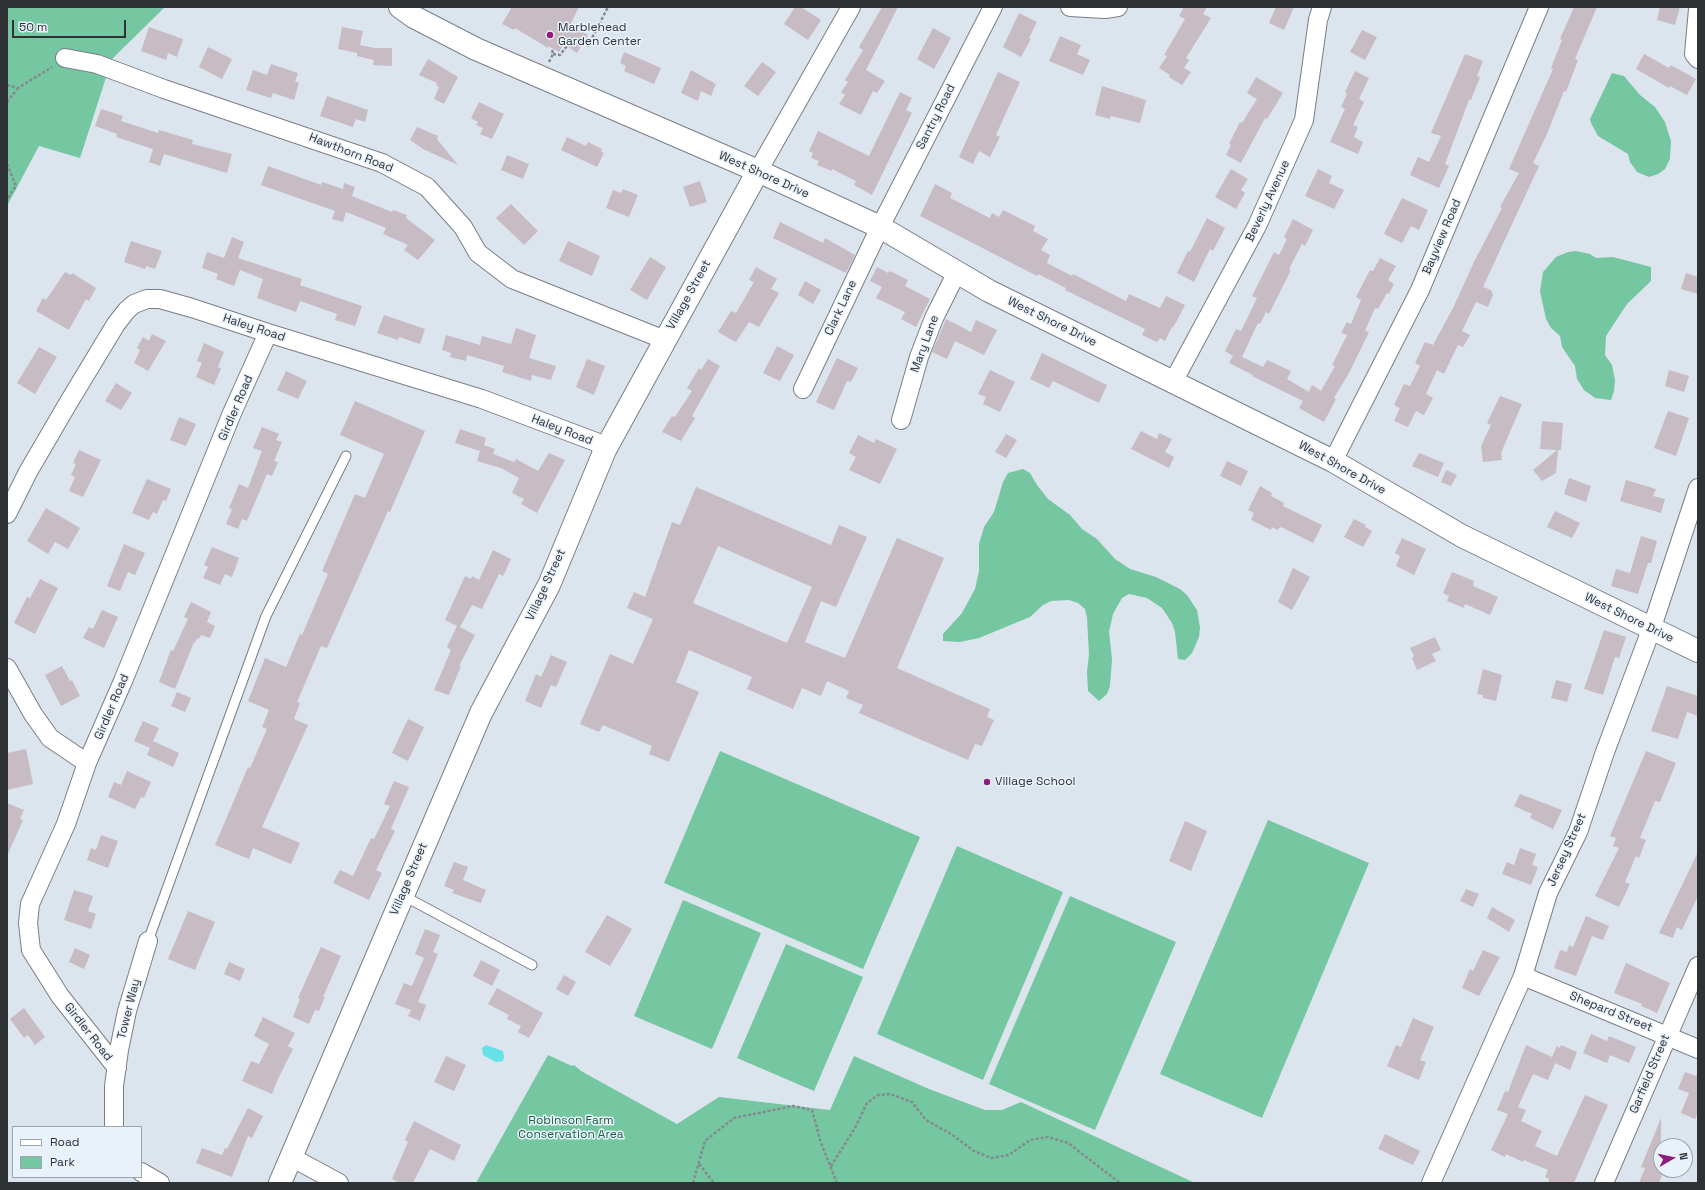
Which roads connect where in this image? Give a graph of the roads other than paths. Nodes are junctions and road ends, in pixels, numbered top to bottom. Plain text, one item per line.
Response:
1 (400, 7) edge
2 (851, 7) edge
3 (993, 7) edge
4 (1070, 7) edge
5 (1118, 7) edge
6 (1322, 7) edge
7 (1539, 7) edge
8 (1698, 9) edge
9 (65, 58) road end
10 (1698, 59) edge
11 (758, 171) junction
12 (880, 227) junction
13 (956, 272) junction
14 (268, 333) junction
15 (665, 340) junction
16 (1174, 382) junction
17 (803, 389) dead end
18 (901, 420) dead end
19 (605, 450) junction
20 (346, 456) dead end
21 (1333, 461) junction
22 (1696, 498) edge
23 (7, 514) edge
24 (1651, 630) junction
25 (1698, 651) edge
26 (7, 668) edge
27 (87, 764) junction
28 (402, 895) junction
29 (148, 941) joint
30 (532, 965) dead end
31 (1698, 966) edge
32 (1523, 976) junction
33 (1666, 1036) junction
34 (1698, 1049) edge
35 (117, 1068) junction
36 (114, 1126) edge
37 (291, 1157) junction
38 (142, 1173) edge
39 (160, 1183) edge
40 (280, 1183) edge
41 (339, 1183) edge
42 (1431, 1183) edge
43 (1604, 1183) edge

1 - 11 main road, West Shore Drive
2 - 11 street, Village Street
3 - 12 street, Santry Road
4 - 5 street
6 - 16 street, Beverly Avenue
7 - 21 street, Bayview Road
8 - 10 street
9 - 15 street, Hawthorn Road
11 - 12 main road, West Shore Drive
11 - 15 main road, Village Street
12 - 13 main road, West Shore Drive
12 - 17 street, Clark Lane
13 - 16 main road, West Shore Drive
13 - 18 street, Mary Lane
14 - 19 street, Haley Road
14 - 23 street, Haley Road
14 - 27 street, Girdler Road
15 - 19 main road, Village Street
16 - 21 main road, West Shore Drive
19 - 28 main road, Village Street
20 - 29 lane
21 - 24 main road, West Shore Drive
22 - 24 street, Jersey Street
24 - 25 main road, West Shore Drive
24 - 32 street, Jersey Street
26 - 27 street
27 - 35 street, Girdler Road
28 - 30 lane
28 - 37 main road, Village Street
29 - 35 street, Tower Way
31 - 33 street, Garfield Street
32 - 33 street, Shepard Street
32 - 42 street, Jersey Street
33 - 34 street, Shepard Street
33 - 43 street, Garfield Street
35 - 36 street, Tower Way
37 - 40 main road, Village Street
37 - 41 street
38 - 39 street

